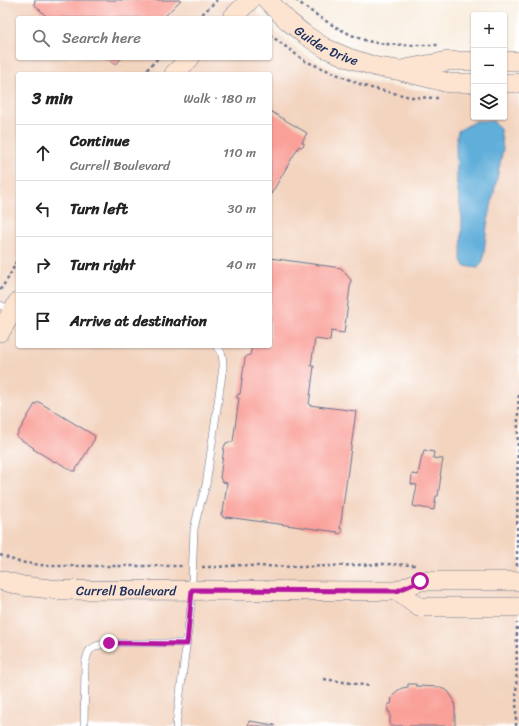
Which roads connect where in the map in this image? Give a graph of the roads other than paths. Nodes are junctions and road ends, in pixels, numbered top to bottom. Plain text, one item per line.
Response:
1 (250, 0) edge
2 (267, 0) edge
3 (234, 16) edge
4 (188, 60) edge
5 (471, 61) edge
6 (507, 61) edge
7 (519, 61) edge
8 (397, 70) junction
9 (176, 72) edge
10 (471, 83) edge
11 (507, 83) edge
12 (519, 83) edge
13 (10, 306) edge
14 (0, 332) edge
15 (218, 348) edge
16 (518, 572) edge
17 (0, 580) edge
18 (192, 590) junction
19 (397, 591) junction
20 (518, 615) edge
21 (187, 644) junction
22 (84, 726) edge
23 (176, 726) edge

1 - 3 street
2 - 8 street, Guider Drive
4 - 9 street
5 - 8 street, Guider Drive
6 - 7 street
8 - 10 street, Guider Drive
11 - 12 street
13 - 14 street
15 - 18 lane
16 - 19 street, Currell Boulevard
17 - 18 street, Currell Boulevard
18 - 19 street, Currell Boulevard
18 - 21 lane
19 - 20 street
21 - 22 lane
21 - 23 lane

